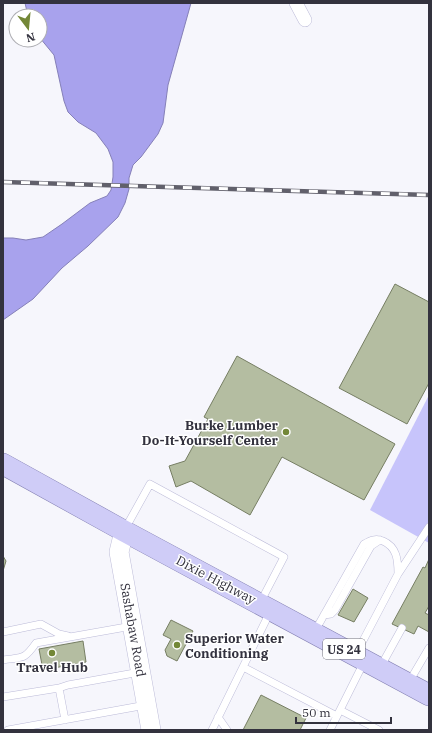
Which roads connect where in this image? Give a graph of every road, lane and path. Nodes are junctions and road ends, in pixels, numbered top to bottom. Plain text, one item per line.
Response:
1 (296, 3) edge
2 (305, 20) dead end
3 (3, 464) edge
4 (429, 527) edge
5 (124, 531) junction
6 (398, 574) junction
7 (265, 607) junction
8 (132, 626) junction
9 (402, 628) dead end
10 (3, 632) edge
11 (314, 633) junction
12 (72, 637) junction
13 (429, 648) edge
14 (3, 660) edge
15 (367, 661) junction
16 (243, 667) junction
17 (140, 672) junction
18 (408, 684) junction
19 (59, 688) junction
20 (429, 695) edge
21 (3, 697) edge
22 (146, 705) junction
23 (339, 713) junction
24 (218, 716) junction
25 (65, 720) junction
26 (8, 730) edge
27 (151, 730) edge
28 (212, 730) edge
29 (227, 730) edge
30 (330, 730) edge
31 (379, 730) edge

1 - 2 street
3 - 5 main road, Dixie Highway / US 24
4 - 6 lane
5 - 7 main road, Dixie Highway / US 24
5 - 7 lane
5 - 8 street, Sashabaw Road
6 - 11 lane
6 - 15 lane
7 - 11 main road, Dixie Highway / US 24
7 - 16 lane
8 - 12 lane
8 - 17 street, Sashabaw Road
9 - 15 lane
10 - 12 lane
11 - 15 main road, Dixie Highway / US 24
12 - 14 lane
13 - 18 lane
15 - 18 main road, Dixie Highway / US 24
15 - 23 lane
16 - 23 lane
16 - 24 lane
17 - 19 lane
17 - 22 street, Sashabaw Road
18 - 20 main road, Dixie Highway / US 24
19 - 21 lane
19 - 25 lane
22 - 25 lane
22 - 27 street, Sashabaw Road
23 - 30 lane
23 - 31 lane
24 - 28 lane
24 - 29 lane
25 - 26 lane

